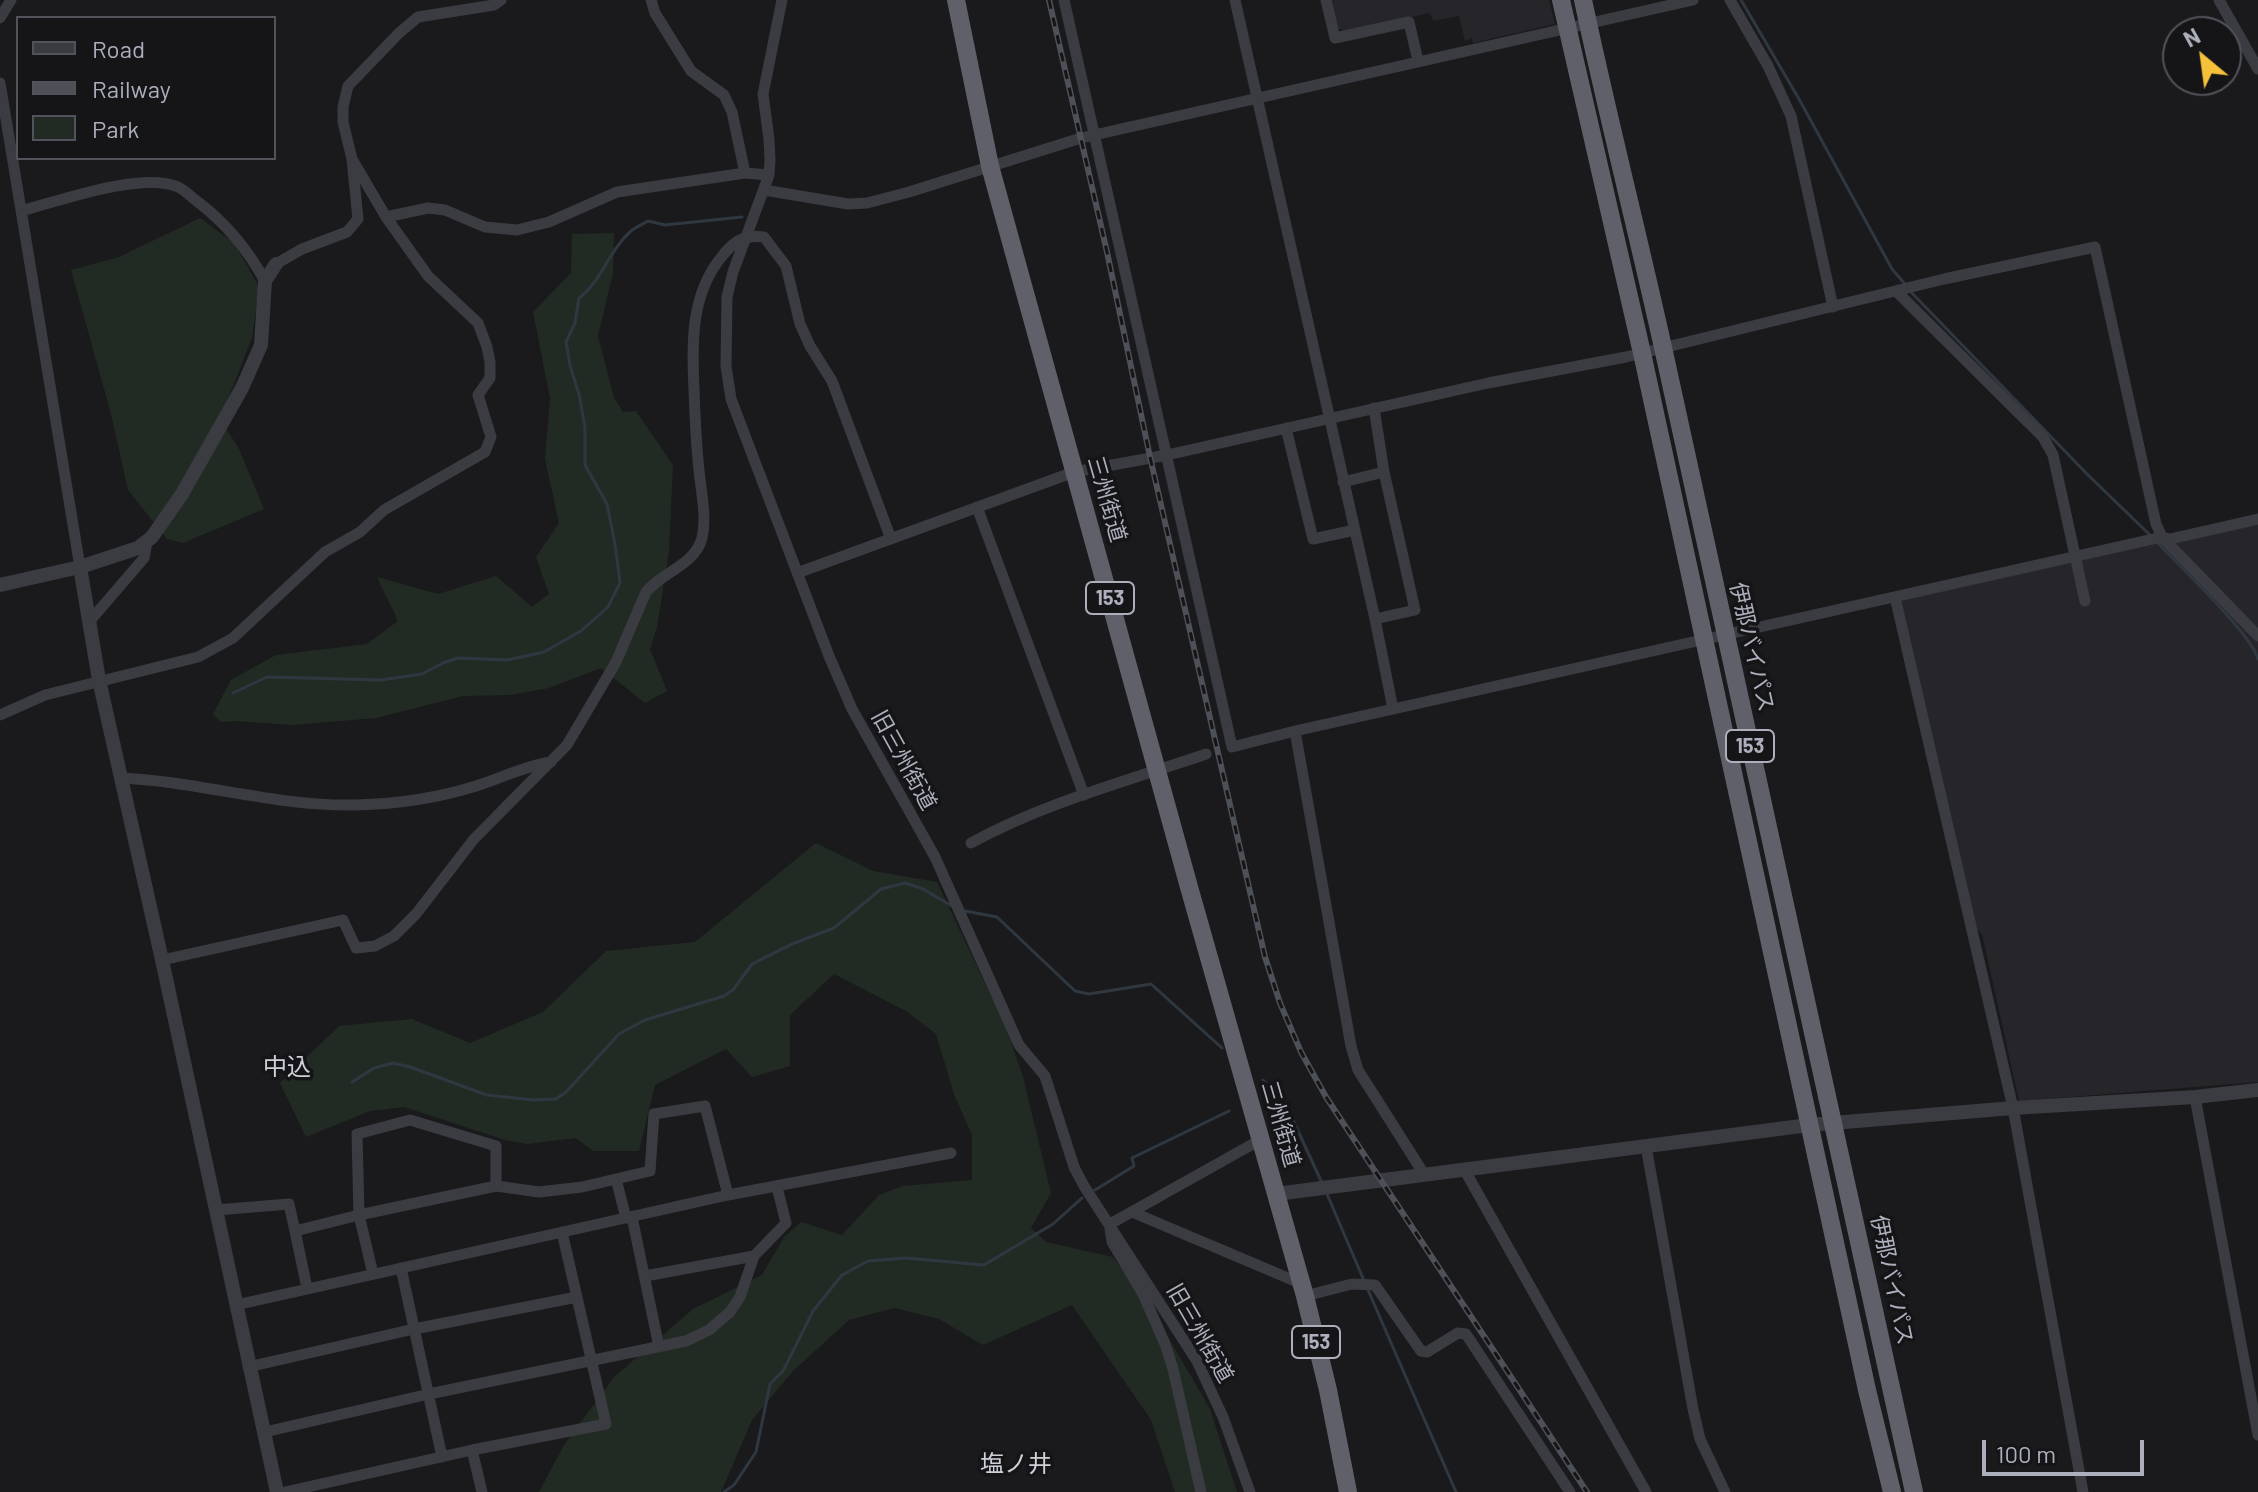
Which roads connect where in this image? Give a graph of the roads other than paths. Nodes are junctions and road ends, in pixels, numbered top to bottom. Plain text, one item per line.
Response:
1 (11, 0) edge
2 (501, 0) edge
3 (651, 0) edge
4 (782, 0) edge
5 (956, 0) edge
6 (1064, 0) edge
7 (1235, 0) edge
8 (1326, 0) edge
9 (1561, 0) edge
10 (1583, 0) edge
11 (1693, 0) edge
12 (1730, 0) edge
13 (2219, 0) edge
14 (0, 18) edge
15 (1588, 23) junction
16 (1567, 27) junction
17 (1418, 61) junction
18 (2258, 69) edge
19 (0, 83) edge
20 (1257, 98) junction
21 (1094, 135) junction
22 (352, 159) junction
23 (990, 166) junction
24 (745, 173) junction
25 (769, 175) junction
26 (764, 190) junction
27 (21, 211) junction
28 (386, 217) junction
29 (748, 235) junction
30 (276, 264) joint
31 (265, 281) junction
32 (1898, 291) junction
33 (1833, 307) junction
34 (1663, 348) junction
35 (1642, 353) junction
36 (1374, 408) junction
37 (1329, 418) junction
38 (1286, 428) junction
39 (1167, 455) junction
40 (1074, 472) junction
41 (1384, 472) junction
42 (1343, 482) junction
43 (977, 507) junction
44 (2258, 519) edge
45 (1355, 530) junction
46 (2161, 538) junction
47 (891, 539) junction
48 (147, 542) junction
49 (2075, 557) junction
50 (80, 567) junction
51 (797, 573) junction
52 (0, 585) edge
53 (1895, 597) junction
54 (2085, 601) dead end
55 (1375, 619) junction
56 (89, 622) junction
57 (1724, 634) junction
58 (2258, 636) edge
59 (1703, 641) junction
60 (99, 680) junction
61 (1393, 709) junction
62 (0, 715) edge
63 (1295, 731) junction
64 (1206, 754) dead end
65 (551, 762) junction
66 (1158, 770) junction
67 (120, 778) junction
68 (1084, 795) junction
69 (971, 843) dead end
70 (162, 960) junction
71 (2258, 1090) edge
72 (2195, 1097) junction
73 (2013, 1108) junction
74 (1833, 1122) junction
75 (1809, 1125) junction
76 (1260, 1140) junction
77 (1646, 1146) junction
78 (951, 1153) dead end
79 (1464, 1169) junction
80 (1424, 1174) junction
81 (616, 1179) junction
82 (496, 1186) junction
83 (777, 1187) junction
84 (1276, 1194) junction
85 (728, 1195) junction
86 (216, 1210) junction
87 (1132, 1212) junction
88 (359, 1215) junction
89 (629, 1217) junction
90 (1110, 1224) junction
91 (295, 1231) junction
92 (562, 1232) junction
93 (754, 1256) junction
94 (401, 1268) junction
95 (373, 1274) junction
96 (645, 1276) junction
97 (307, 1288) junction
98 (1303, 1290) junction
99 (577, 1297) junction
100 (236, 1305) junction
101 (414, 1329) junction
102 (659, 1347) junction
103 (591, 1360) junction
104 (248, 1367) junction
105 (429, 1394) junction
106 (265, 1432) junction
107 (2258, 1435) edge
108 (472, 1450) junction
109 (442, 1457) junction
110 (277, 1492) edge
111 (285, 1492) edge
112 (482, 1492) edge
113 (1201, 1492) edge
114 (1250, 1492) edge
115 (1348, 1492) edge
116 (1570, 1492) edge
117 (1646, 1492) edge
118 (1725, 1492) edge
119 (1892, 1492) edge
120 (1914, 1492) edge
121 (2083, 1492) edge

1 - 14 street
2 - 22 street
3 - 24 street
4 - 25 street, 旧三州街道
5 - 23 highway, 三州街道 / 153
6 - 21 street
7 - 20 street
8 - 17 street
9 - 16 highway, 伊那バイパス / 153
10 - 15 highway, 伊那バイパス / 153
11 - 15 street
12 - 33 street
13 - 18 street
15 - 16 street
15 - 34 highway, 伊那バイパス / 153
16 - 17 street
16 - 35 highway, 伊那バイパス / 153
17 - 20 street
19 - 27 street
20 - 21 street
20 - 37 street
21 - 23 street
21 - 39 street
22 - 28 street
22 - 30 street
23 - 26 street
23 - 40 highway, 三州街道 / 153
24 - 25 street
24 - 28 street
25 - 26 street, 旧三州街道
26 - 29 street, 旧三州街道
27 - 31 street
27 - 50 street
28 - 60 street
29 - 47 street
29 - 51 street, 旧三州街道
29 - 65 street
30 - 31 street
31 - 48 street
32 - 33 street
32 - 46 street
32 - 49 street
33 - 34 street
34 - 35 street
34 - 57 highway, 伊那バイパス / 153
35 - 36 street
35 - 59 highway, 伊那バイパス / 153
36 - 37 street
36 - 41 street
37 - 38 street
37 - 42 street
38 - 39 street
38 - 45 street
39 - 40 street
39 - 63 street
40 - 43 street
40 - 66 highway, 三州街道 / 153
41 - 42 street
41 - 55 street
42 - 45 street
43 - 47 street
43 - 68 street
44 - 46 street
45 - 55 street
46 - 49 street
46 - 58 street
47 - 51 street
48 - 50 street
48 - 56 street
49 - 53 street
49 - 54 street
50 - 52 street
50 - 56 street
51 - 90 street, 旧三州街道
53 - 57 street
53 - 73 street
55 - 61 street
56 - 60 street
57 - 59 street
57 - 74 highway, 伊那バイパス / 153
59 - 61 street
59 - 75 highway, 伊那バイパス / 153
60 - 62 street
60 - 67 street
61 - 63 street
63 - 80 street
64 - 66 street
65 - 67 street
65 - 70 street
66 - 68 street
66 - 76 highway, 三州街道 / 153
67 - 70 street
68 - 69 street
70 - 86 street
71 - 72 street
72 - 73 street
72 - 107 street
73 - 74 street
73 - 121 street
74 - 75 street
74 - 120 highway, 伊那バイパス / 153
75 - 77 street
75 - 119 highway, 伊那バイパス / 153
76 - 84 highway, 三州街道 / 153
76 - 87 street
77 - 79 street
77 - 118 street
78 - 83 street
79 - 80 street
79 - 117 street
80 - 84 street
81 - 82 street
81 - 85 street
81 - 89 street
82 - 88 street
82 - 88 street
83 - 85 street
83 - 93 street
84 - 98 highway, 153
85 - 89 street
86 - 91 street
86 - 100 street
87 - 90 street
87 - 98 street
88 - 91 street
88 - 95 street
89 - 92 street
89 - 96 street
90 - 113 street
90 - 114 street, 旧三州街道
91 - 97 street
92 - 94 street
92 - 99 street
93 - 96 street
93 - 102 street
94 - 95 street
94 - 101 street
95 - 97 street
96 - 102 street
97 - 100 street
98 - 115 highway, 153
98 - 116 street
99 - 101 street
99 - 103 street
100 - 104 street
101 - 104 street
101 - 105 street
102 - 103 street
103 - 105 street
103 - 108 street
104 - 106 street
105 - 106 street
105 - 109 street
106 - 110 street
108 - 109 street
108 - 112 street
109 - 111 street

